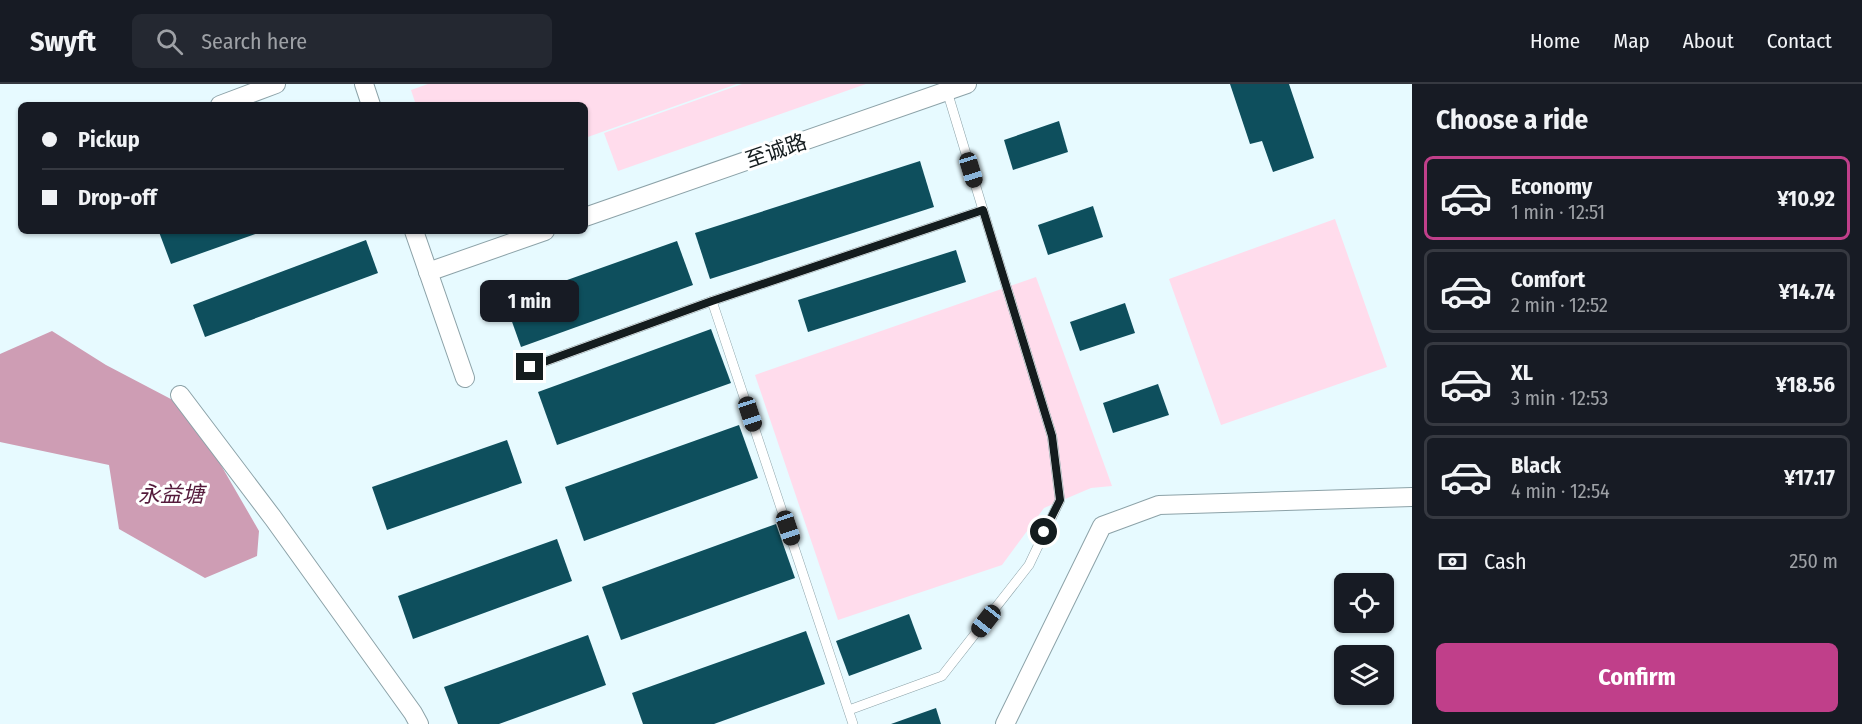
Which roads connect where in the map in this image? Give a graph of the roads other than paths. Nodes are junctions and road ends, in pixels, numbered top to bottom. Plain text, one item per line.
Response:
1 (276, 84) edge
2 (364, 84) edge
3 (967, 84) edge
4 (946, 87) edge
5 (228, 102) edge
6 (371, 102) edge
7 (983, 210) junction
8 (588, 216) edge
9 (415, 234) edge
10 (536, 234) edge
11 (428, 272) junction
12 (712, 301) junction
13 (530, 367) dead end
14 (465, 378) dead end
15 (180, 395) dead end
16 (1412, 497) edge
17 (849, 710) junction
18 (419, 724) edge
19 (853, 724) edge
20 (1005, 724) edge

1 - 5 street
2 - 6 street
3 - 4 street, 至诚路
4 - 7 lane
4 - 8 street, 至诚路
7 - 12 lane
7 - 17 lane
9 - 11 street
10 - 11 street
11 - 14 street
12 - 13 lane
12 - 17 lane
15 - 18 street
16 - 20 street
17 - 19 lane

